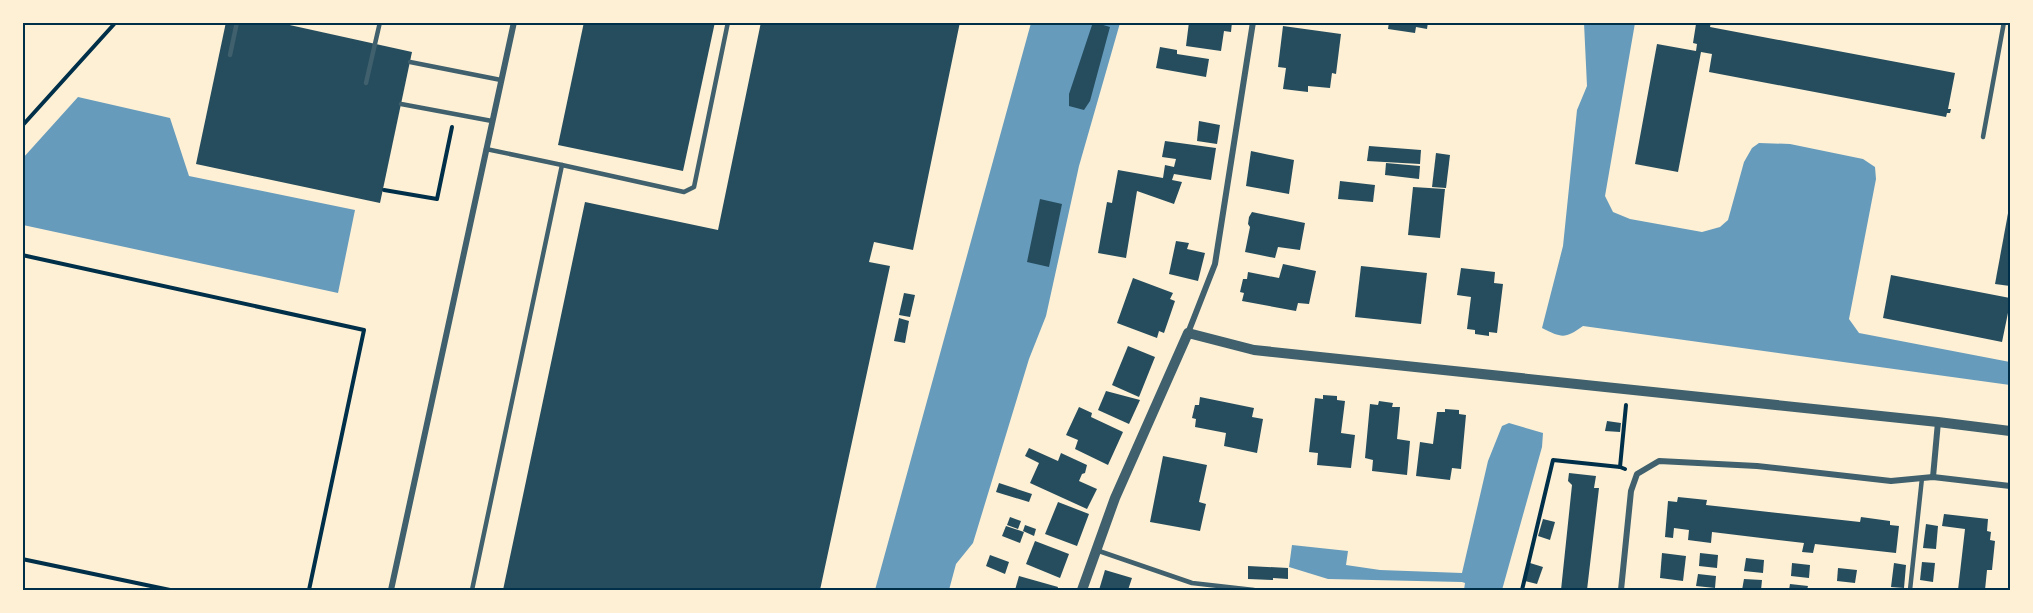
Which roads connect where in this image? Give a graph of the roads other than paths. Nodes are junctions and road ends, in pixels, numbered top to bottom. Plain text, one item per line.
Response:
1 (237, 22) edge
2 (380, 22) edge
3 (514, 22) edge
4 (728, 22) edge
5 (1253, 22) edge
6 (2004, 22) edge
7 (230, 56) dead end
8 (410, 62) dead end
9 (501, 80) junction
10 (366, 83) dead end
11 (401, 104) dead end
12 (492, 121) junction
13 (1983, 137) dead end
14 (486, 149) junction
15 (562, 165) junction
16 (1188, 333) junction
17 (1938, 422) junction
18 (2010, 431) edge
19 (1933, 477) junction
20 (1922, 478) junction
21 (2010, 486) edge
22 (1096, 550) junction
23 (391, 591) edge
24 (472, 591) edge
25 (1082, 591) edge
26 (1254, 591) edge
27 (1621, 591) edge
28 (1910, 591) edge

1 - 7 lane
2 - 10 lane
3 - 9 street
4 - 15 lane
5 - 16 street
6 - 13 lane
8 - 9 lane
9 - 12 street
11 - 12 lane
12 - 14 street
14 - 15 lane
14 - 23 street
15 - 24 lane
16 - 17 street
16 - 22 street
17 - 18 street
17 - 19 street
19 - 20 street
19 - 21 street
20 - 27 street
20 - 28 lane
22 - 25 street
22 - 26 lane

